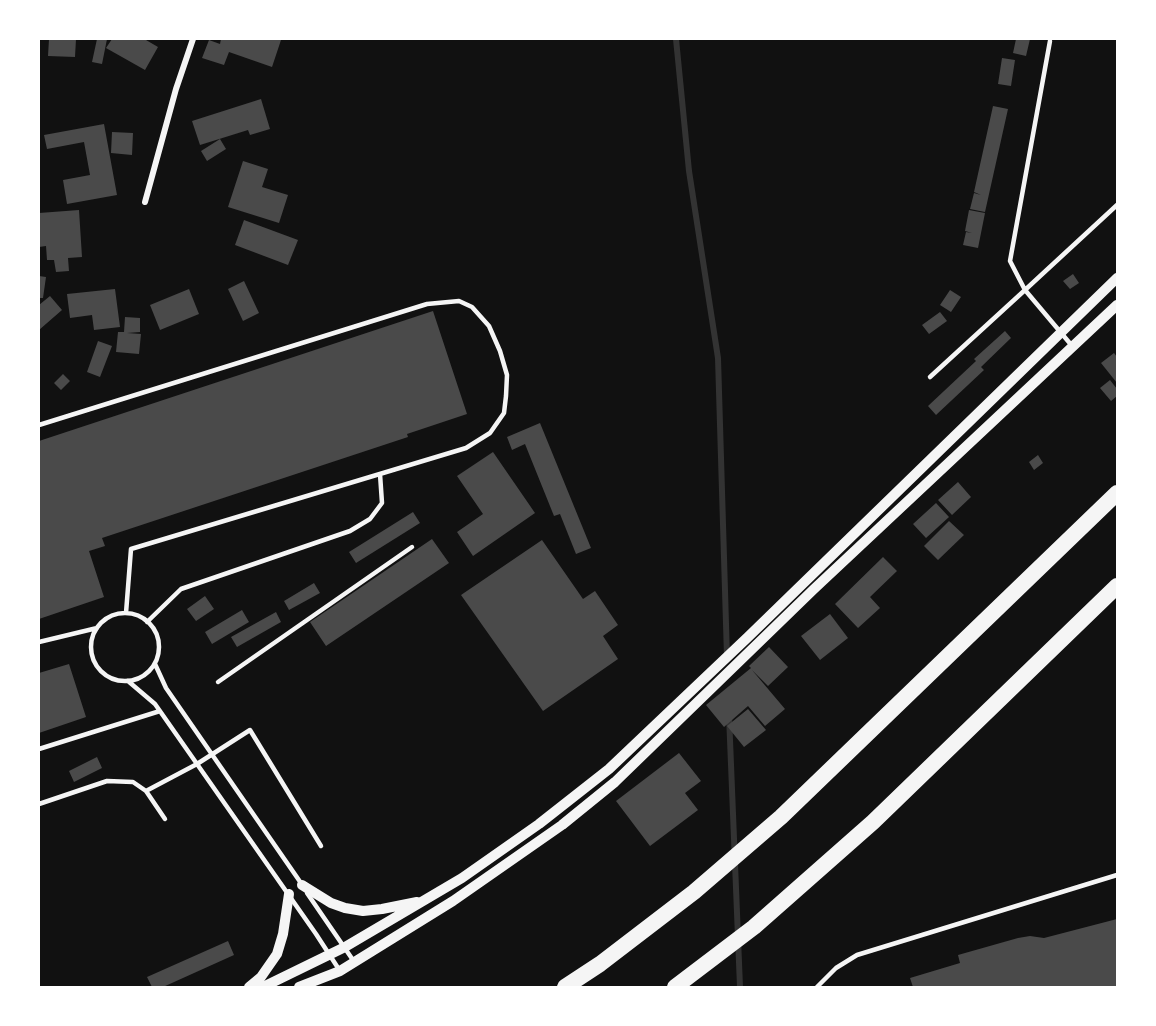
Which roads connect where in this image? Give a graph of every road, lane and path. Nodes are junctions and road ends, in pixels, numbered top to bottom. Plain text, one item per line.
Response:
1 (193, 39) edge
2 (1050, 42) dead end
3 (145, 202) dead end
4 (1117, 205) edge
5 (1117, 278) edge
6 (1025, 290) junction
7 (1117, 305) edge
8 (1060, 333) junction
9 (1073, 347) junction
10 (930, 377) dead end
11 (39, 425) edge
12 (380, 474) junction
13 (1117, 494) edge
14 (412, 548) dead end
15 (1117, 586) edge
16 (126, 614) junction
17 (147, 622) junction
18 (97, 628) junction
19 (39, 642) edge
20 (155, 664) junction
21 (128, 681) junction
22 (218, 682) dead end
23 (160, 711) junction
24 (39, 749) edge
25 (212, 754) junction
26 (197, 764) junction
27 (146, 791) junction
28 (39, 804) edge
29 (165, 819) dead end
30 (321, 846) dead end
31 (1117, 875) edge
32 (302, 885) junction
33 (289, 894) junction
34 (427, 900) junction
35 (345, 947) junction
36 (330, 955) junction
37 (355, 963) junction
38 (340, 971) junction
39 (249, 987) edge
40 (263, 987) edge
41 (299, 987) edge
42 (565, 987) edge
43 (675, 987) edge
44 (817, 987) edge

1 - 3 street
2 - 6 lane
4 - 6 lane
5 - 8 street
6 - 8 lane
6 - 10 lane
7 - 9 street
8 - 9 lane
8 - 34 street
9 - 37 street
11 - 12 lane
12 - 16 lane
12 - 17 lane
13 - 42 highway
14 - 22 lane
15 - 43 highway
16 - 17 lane
16 - 18 lane
17 - 20 lane
18 - 19 lane
18 - 21 lane
20 - 21 lane
20 - 25 lane
21 - 23 lane
23 - 24 lane
23 - 26 lane
25 - 26 lane
25 - 30 lane
25 - 32 lane
26 - 27 lane
26 - 33 lane
27 - 28 lane
27 - 29 lane
31 - 44 lane
32 - 34 street
32 - 35 lane
33 - 36 lane
33 - 39 street
34 - 35 street
35 - 36 street
35 - 37 lane
36 - 38 lane
36 - 40 street
37 - 38 street
38 - 41 street

